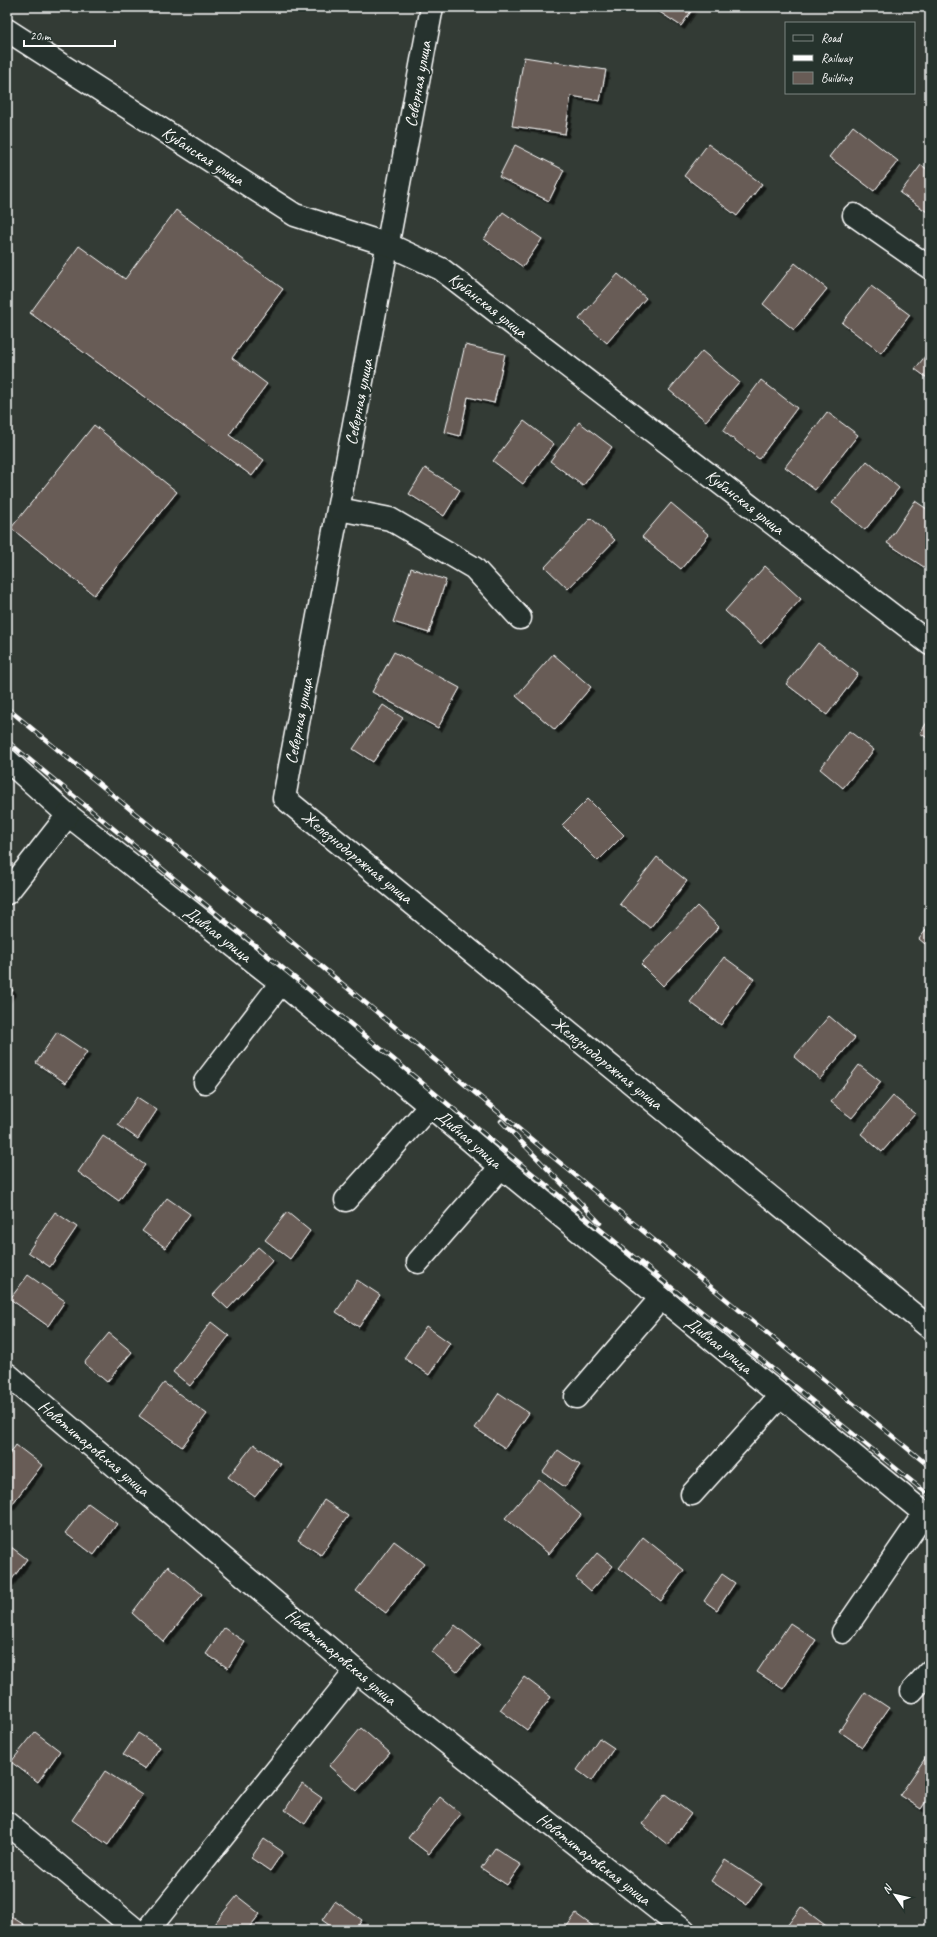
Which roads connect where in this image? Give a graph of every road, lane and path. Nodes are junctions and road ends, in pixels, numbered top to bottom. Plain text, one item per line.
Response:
1 (432, 7) edge
2 (7, 30) edge
3 (854, 215) dead end
4 (389, 245) junction
5 (930, 268) edge
6 (339, 509) junction
7 (520, 618) dead end
8 (930, 644) edge
9 (7, 760) edge
10 (284, 798) joint
11 (68, 815) junction
12 (7, 893) edge
13 (281, 983) junction
14 (205, 1082) dead end
15 (430, 1106) junction
16 (501, 1167) junction
17 (346, 1200) dead end
18 (418, 1262) dead end
19 (661, 1298) junction
20 (930, 1328) edge
21 (7, 1374) edge
22 (780, 1395) junction
23 (576, 1397) dead end
24 (692, 1494) dead end
25 (927, 1516) edge
26 (842, 1632) dead end
27 (356, 1671) junction
28 (930, 1671) edge
29 (912, 1691) dead end
30 (7, 1823) edge
31 (136, 1930) edge
32 (148, 1930) edge
33 (684, 1930) edge

1 - 4 street, Северная улица
2 - 4 street, Кубанская улица
3 - 5 street
4 - 6 street, Северная улица
4 - 8 street, Кубанская улица
6 - 7 street
6 - 10 street, Северная улица
9 - 11 street, Дивная улица
10 - 20 street, Железнодорожная улица
11 - 12 street
11 - 13 street, Дивная улица
13 - 14 street
13 - 15 street, Дивная улица
15 - 16 street, Дивная улица
15 - 17 street
16 - 18 street
16 - 19 street, Дивная улица
19 - 22 street, Дивная улица
19 - 23 street
21 - 27 street, Новотитаровская улица
22 - 24 street
22 - 25 street, Дивная улица
25 - 26 street
27 - 32 street
27 - 33 street, Новотитаровская улица
28 - 29 street
30 - 31 street

